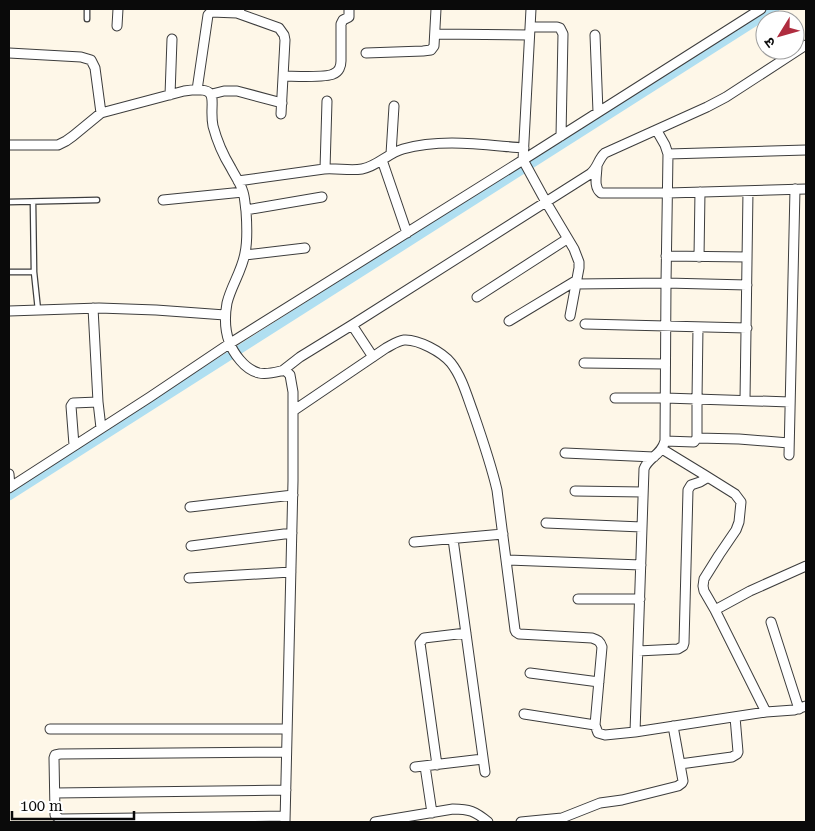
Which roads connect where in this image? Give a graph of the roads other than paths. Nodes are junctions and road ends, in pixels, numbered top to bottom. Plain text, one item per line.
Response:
1 (87, 9) edge
2 (118, 9) edge
3 (349, 9) edge
4 (436, 9) edge
5 (531, 9) edge
6 (761, 9) edge
7 (238, 11) edge
8 (87, 19) dead end
9 (117, 26) dead end
10 (530, 31) junction
11 (435, 34) junction
12 (595, 35) dead end
13 (172, 39) dead end
14 (806, 45) edge
15 (9, 53) edge
16 (366, 53) dead end
17 (283, 76) junction
18 (197, 90) junction
19 (170, 94) junction
20 (212, 94) junction
21 (327, 101) dead end
22 (282, 103) junction
23 (394, 106) dead end
24 (598, 112) junction
25 (101, 113) junction
26 (281, 114) dead end
27 (657, 131) junction
28 (561, 136) junction
29 (9, 145) edge
30 (524, 148) junction
31 (806, 150) edge
32 (391, 154) junction
33 (668, 154) junction
34 (382, 160) junction
35 (524, 162) junction
36 (597, 166) junction
37 (325, 169) junction
38 (238, 181) junction
39 (795, 189) junction
40 (806, 189) edge
41 (748, 191) junction
42 (243, 192) junction
43 (700, 192) junction
44 (668, 193) junction
45 (322, 197) dead end
46 (97, 200) dead end
47 (163, 200) dead end
48 (9, 202) edge
49 (33, 202) junction
50 (546, 202) junction
51 (246, 210) junction
52 (407, 233) junction
53 (567, 239) junction
54 (305, 248) dead end
55 (245, 255) junction
56 (666, 256) junction
57 (699, 257) junction
58 (747, 257) junction
59 (9, 272) edge
60 (34, 272) junction
61 (577, 282) junction
62 (666, 283) junction
63 (747, 285) junction
64 (476, 297) dead end
65 (93, 308) junction
66 (38, 310) junction
67 (9, 311) edge
68 (225, 315) junction
69 (570, 316) dead end
70 (509, 321) dead end
71 (585, 324) dead end
72 (352, 325) junction
73 (666, 326) junction
74 (698, 327) junction
75 (746, 328) junction
76 (232, 349) junction
77 (373, 357) junction
78 (584, 363) dead end
79 (665, 364) junction
80 (282, 371) junction
81 (615, 398) dead end
82 (665, 398) junction
83 (697, 399) junction
84 (745, 400) junction
85 (98, 402) junction
86 (790, 402) junction
87 (293, 411) junction
88 (102, 428) junction
89 (697, 438) junction
90 (789, 443) junction
91 (74, 445) junction
92 (664, 445) junction
93 (565, 453) dead end
94 (789, 455) dead end
95 (654, 457) junction
96 (9, 474) edge
97 (703, 474) junction
98 (10, 488) edge
99 (575, 491) dead end
100 (643, 492) junction
101 (293, 495) junction
102 (190, 508) dead end
103 (546, 523) dead end
104 (642, 527) junction
105 (292, 533) junction
106 (503, 534) junction
107 (452, 538) junction
108 (414, 542) dead end
109 (191, 546) dead end
110 (506, 560) junction
111 (640, 565) junction
112 (806, 566) edge
113 (291, 572) junction
114 (189, 578) dead end
115 (578, 599) dead end
116 (640, 599) junction
117 (715, 610) junction
118 (771, 622) dead end
119 (466, 633) junction
120 (638, 651) junction
121 (530, 673) dead end
122 (598, 682) junction
123 (803, 707) edge
124 (766, 712) junction
125 (524, 714) dead end
126 (735, 717) junction
127 (594, 725) junction
128 (673, 726) junction
129 (50, 729) dead end
130 (287, 729) junction
131 (635, 732) junction
132 (286, 752) junction
133 (484, 760) junction
134 (680, 764) junction
135 (437, 765) junction
136 (425, 766) junction
137 (415, 768) dead end
138 (485, 772) dead end
139 (286, 790) junction
140 (54, 793) junction
141 (432, 813) junction
142 (285, 819) edge
143 (374, 822) edge
144 (488, 822) edge
145 (521, 822) edge

1 - 8 lane
2 - 9 street
3 - 17 street
4 - 11 street
5 - 10 street
6 - 24 street
7 - 17 street
7 - 18 street
10 - 11 street
10 - 28 street
10 - 30 street
11 - 16 street
12 - 24 street
13 - 19 street
14 - 27 street
15 - 25 street
17 - 22 street
18 - 19 street
18 - 20 street
19 - 25 street
20 - 22 street
20 - 38 street
21 - 37 street
22 - 26 street
23 - 32 street
24 - 28 street
25 - 29 street
27 - 33 street
27 - 36 street
28 - 35 street
30 - 32 street
30 - 35 street
31 - 33 street
32 - 34 street
33 - 44 street
34 - 37 street
34 - 52 street
35 - 50 street
35 - 52 street
36 - 44 street
36 - 50 street
37 - 38 street
38 - 42 street
39 - 40 street
39 - 41 street
39 - 86 street
41 - 43 street
41 - 58 street
42 - 47 street
42 - 51 street
43 - 44 street
43 - 57 street
44 - 56 street
45 - 51 street
46 - 49 lane
48 - 49 lane
49 - 60 lane
50 - 53 street
50 - 72 street
51 - 55 street
52 - 76 street
53 - 61 street
53 - 64 street
54 - 55 street
55 - 68 street
56 - 57 street
56 - 62 street
57 - 58 street
58 - 63 street
59 - 60 lane
60 - 66 lane
61 - 62 street
61 - 69 street
61 - 70 street
62 - 63 street
62 - 73 street
63 - 75 street
65 - 66 street
65 - 68 street
65 - 85 street
66 - 67 street
68 - 76 street
71 - 73 street
72 - 77 street
72 - 80 street
73 - 74 street
73 - 79 street
74 - 75 street
74 - 83 street
75 - 84 street
76 - 80 street
76 - 88 street
77 - 87 street
77 - 106 street
78 - 79 street
79 - 82 street
80 - 87 street
81 - 82 street
82 - 83 street
82 - 92 street
83 - 84 street
83 - 89 street
84 - 86 street
85 - 88 street
85 - 91 street
86 - 90 street
87 - 101 street
88 - 91 street
89 - 90 street
89 - 92 street
90 - 94 street
91 - 98 street
92 - 95 street
92 - 97 street
93 - 95 street
95 - 100 street
96 - 98 street
97 - 117 street
97 - 120 street
99 - 100 street
100 - 104 street
101 - 102 street
101 - 105 street
103 - 104 street
104 - 111 street
105 - 109 street
105 - 113 street
106 - 107 street
106 - 110 street
107 - 108 street
107 - 119 street
110 - 111 street
110 - 122 street
111 - 116 street
112 - 117 street
113 - 114 street
113 - 130 street
115 - 116 street
116 - 120 street
117 - 124 street
118 - 123 street
119 - 133 street
119 - 135 street
120 - 131 street
121 - 122 street
122 - 127 street
123 - 124 street
124 - 126 street
125 - 127 street
126 - 128 street
126 - 134 street
127 - 131 street
128 - 131 street
128 - 134 street
129 - 130 street
130 - 132 street
132 - 139 street
132 - 140 street
133 - 135 street
133 - 138 street
134 - 145 street
135 - 136 street
136 - 137 street
136 - 141 street
139 - 140 street
139 - 142 street
140 - 142 street
141 - 143 street
141 - 144 street

